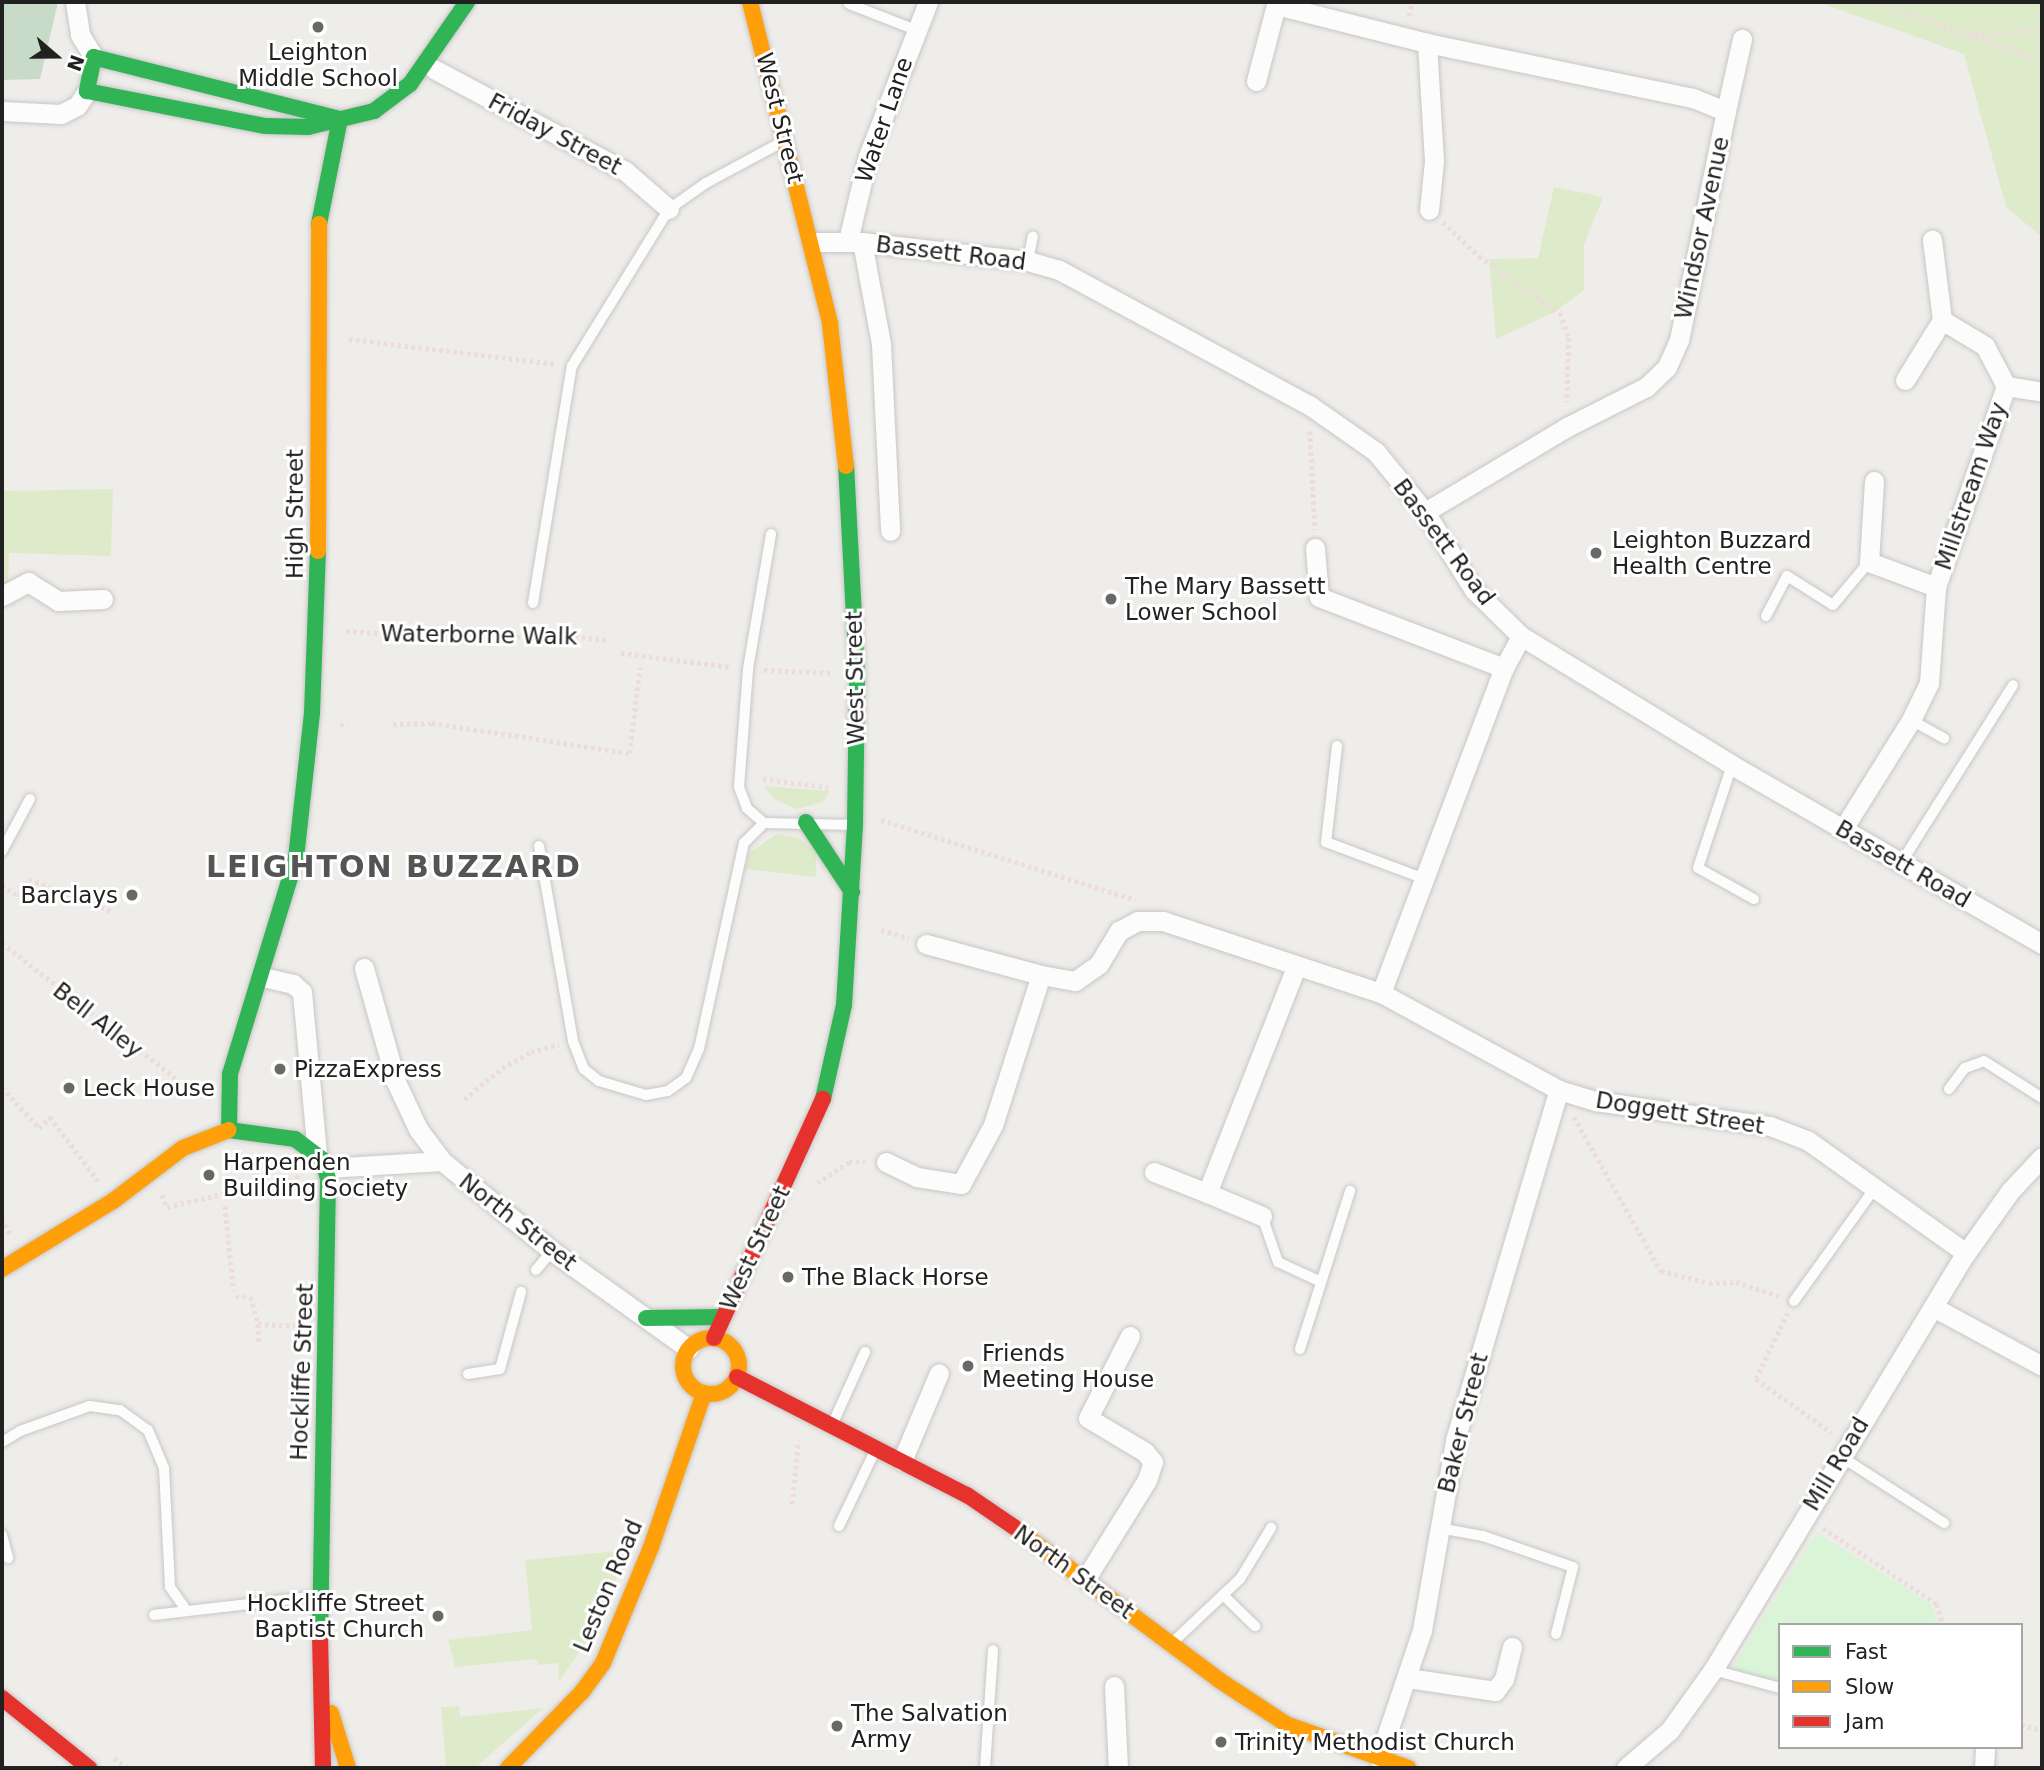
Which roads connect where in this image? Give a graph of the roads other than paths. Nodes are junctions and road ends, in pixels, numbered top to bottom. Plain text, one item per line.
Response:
1 (75, 2) edge
2 (467, 2) edge
3 (750, 2) edge
4 (928, 2) edge
5 (849, 4) dead end
6 (1277, 4) edge
7 (916, 30) junction
8 (1742, 39) dead end
9 (1427, 43) junction
10 (94, 57) junction
11 (434, 69) dead end
12 (1256, 81) dead end
13 (87, 91) junction
14 (2, 111) edge
15 (1726, 111) junction
16 (340, 118) junction
17 (786, 140) junction
18 (669, 209) junction
19 (1429, 210) road end
20 (1032, 236) dead end
21 (1933, 240) dead end
22 (812, 242) junction
23 (855, 242) junction
24 (1028, 261) junction
25 (1942, 320) junction
26 (1905, 380) dead end
27 (2006, 386) junction
28 (2042, 392) edge
29 (1874, 481) dead end
30 (1425, 512) junction
31 (890, 531) dead end
32 (771, 534) dead end
33 (1315, 548) road end
34 (1869, 562) junction
35 (1936, 587) junction
36 (2, 596) edge
37 (103, 599) dead end
38 (533, 603) dead end
39 (1766, 616) dead end
40 (1521, 636) junction
41 (1504, 668) junction
42 (2013, 685) dead end
43 (1911, 720) junction
44 (1944, 738) dead end
45 (1337, 746) dead end
46 (1732, 765) junction
47 (30, 799) dead end
48 (806, 822) junction
49 (764, 824) junction
50 (855, 825) junction
51 (1843, 829) junction
52 (539, 846) dead end
53 (2, 851) edge
54 (1901, 864) junction
55 (1426, 879) junction
56 (852, 892) junction
57 (1754, 898) dead end
58 (926, 944) dead end
59 (2042, 944) edge
60 (1296, 967) junction
61 (364, 968) dead end
62 (1041, 975) junction
63 (262, 977) junction
64 (1381, 993) junction
65 (1949, 1089) dead end
66 (1559, 1090) junction
67 (2042, 1098) edge
68 (229, 1130) junction
69 (2042, 1157) edge
70 (322, 1160) junction
71 (442, 1161) junction
72 (886, 1162) road end
73 (1154, 1172) dead end
74 (1875, 1188) junction
75 (1350, 1191) dead end
76 (1207, 1193) junction
77 (1262, 1216) joint
78 (552, 1251) junction
79 (1966, 1253) junction
80 (2, 1269) edge
81 (537, 1270) dead end
82 (1321, 1282) junction
83 (521, 1292) dead end
84 (1794, 1301) road end
85 (1933, 1307) junction
86 (722, 1317) junction
87 (646, 1318) junction
88 (1130, 1336) dead end
89 (714, 1338) junction
90 (689, 1349) junction
91 (1300, 1349) dead end
92 (865, 1352) dead end
93 (2042, 1366) edge
94 (939, 1373) dead end
95 (468, 1374) dead end
96 (737, 1377) junction
97 (704, 1393) junction
98 (833, 1423) junction
99 (2, 1442) edge
100 (877, 1447) junction
101 (1843, 1450) junction
102 (902, 1461) junction
103 (1944, 1523) dead end
104 (839, 1526) dead end
105 (1271, 1528) dead end
106 (1438, 1528) junction
107 (2, 1535) edge
108 (8, 1558) dead end
109 (1086, 1578) junction
110 (1223, 1595) junction
111 (319, 1596) junction
112 (187, 1611) junction
113 (154, 1615) dead end
114 (1255, 1626) dead end
115 (1556, 1634) dead end
116 (1171, 1643) junction
117 (1512, 1647) dead end
118 (993, 1650) dead end
119 (1713, 1670) junction
120 (1408, 1678) junction
121 (1114, 1686) dead end
122 (1778, 1687) edge
123 (324, 1688) junction
124 (2, 1698) edge
125 (1340, 1747) junction
126 (1985, 1749) edge
127 (1379, 1758) junction
128 (89, 1768) edge
129 (323, 1768) edge
130 (348, 1768) edge
131 (508, 1768) edge
132 (985, 1768) edge
133 (1118, 1768) edge
134 (1360, 1768) edge
135 (1408, 1768) edge
136 (1626, 1768) edge
137 (1984, 1768) edge

1 - 10 street
2 - 16 street
3 - 17 street, West Street
4 - 7 street, Water Lane
5 - 7 lane
6 - 9 street, Windsor Avenue
6 - 12 street, Windsor Avenue
7 - 23 street, Water Lane
8 - 15 street
9 - 15 street, Windsor Avenue
9 - 19 street
10 - 13 street
10 - 16 street
11 - 18 street, Friday Street
13 - 14 street
13 - 16 street
15 - 30 street, Windsor Avenue
16 - 63 street, High Street
17 - 18 lane
17 - 22 street, West Street
18 - 38 lane
20 - 24 lane
21 - 25 street
22 - 23 street, Bassett Road
22 - 50 street, West Street
23 - 24 street, Bassett Road
23 - 31 street
24 - 30 street, Bassett Road
25 - 26 street
25 - 27 street, Millstream Way
27 - 28 street, Millstream Way
27 - 35 street, Millstream Way
29 - 34 street
30 - 40 street, Bassett Road
32 - 49 lane
33 - 41 street
34 - 35 street, Millstream Way
34 - 39 lane
35 - 43 street, Millstream Way
36 - 37 street
40 - 41 street
40 - 46 street, Bassett Road
41 - 55 street
42 - 54 lane
43 - 44 lane
43 - 51 street, Millstream Way
45 - 55 lane
46 - 51 street, Bassett Road
46 - 57 lane
47 - 53 lane
48 - 49 lane
48 - 50 lane
48 - 56 street
49 - 52 lane
50 - 56 street, West Street
51 - 54 street, Bassett Road
54 - 59 street, Bassett Road
55 - 64 street
56 - 86 street, West Street
58 - 62 street
60 - 62 street, Doggett Street
60 - 64 street, Doggett Street
60 - 76 street
61 - 71 street
62 - 72 street
63 - 68 street, High Street
63 - 70 street
64 - 66 street, Doggett Street
65 - 67 lane
66 - 74 street, Doggett Street
66 - 106 street, Baker Street
68 - 70 street
68 - 80 street
69 - 79 street, Mill Road
70 - 71 street, North Street
70 - 111 street, Hockliffe Street
71 - 78 street, North Street
73 - 76 street
74 - 79 street, Doggett Street
74 - 84 lane
75 - 82 lane
76 - 77 street
77 - 82 lane
78 - 81 lane
78 - 87 street, North Street
79 - 85 street, Mill Road
82 - 91 lane
83 - 95 lane
85 - 93 street
85 - 101 street, Mill Road
86 - 87 street
86 - 89 street, West Street
87 - 90 street, North Street
88 - 109 street
89 - 90 street
89 - 96 street
90 - 97 street
92 - 98 lane
94 - 102 street
96 - 97 street
96 - 98 street, North Street
97 - 131 street, Leston Road
98 - 100 street, North Street
99 - 112 lane
100 - 102 street, North Street
100 - 104 lane
101 - 103 lane
101 - 119 street, Mill Road
102 - 109 street, North Street
105 - 110 lane
106 - 115 lane
106 - 120 street, Baker Street
107 - 108 lane
109 - 116 street, North Street
110 - 114 lane
110 - 116 lane
111 - 112 lane
111 - 123 street, Hockliffe Street
112 - 113 lane
116 - 125 street, North Street
117 - 120 street
118 - 132 lane
119 - 122 lane
119 - 136 street, Mill Road
120 - 127 street, Baker Street
121 - 133 street
123 - 129 street, Hockliffe Street
123 - 130 street, Hockliffe Street
124 - 128 street
125 - 127 street, North Street
125 - 134 street
126 - 137 street
127 - 135 street, North Street

